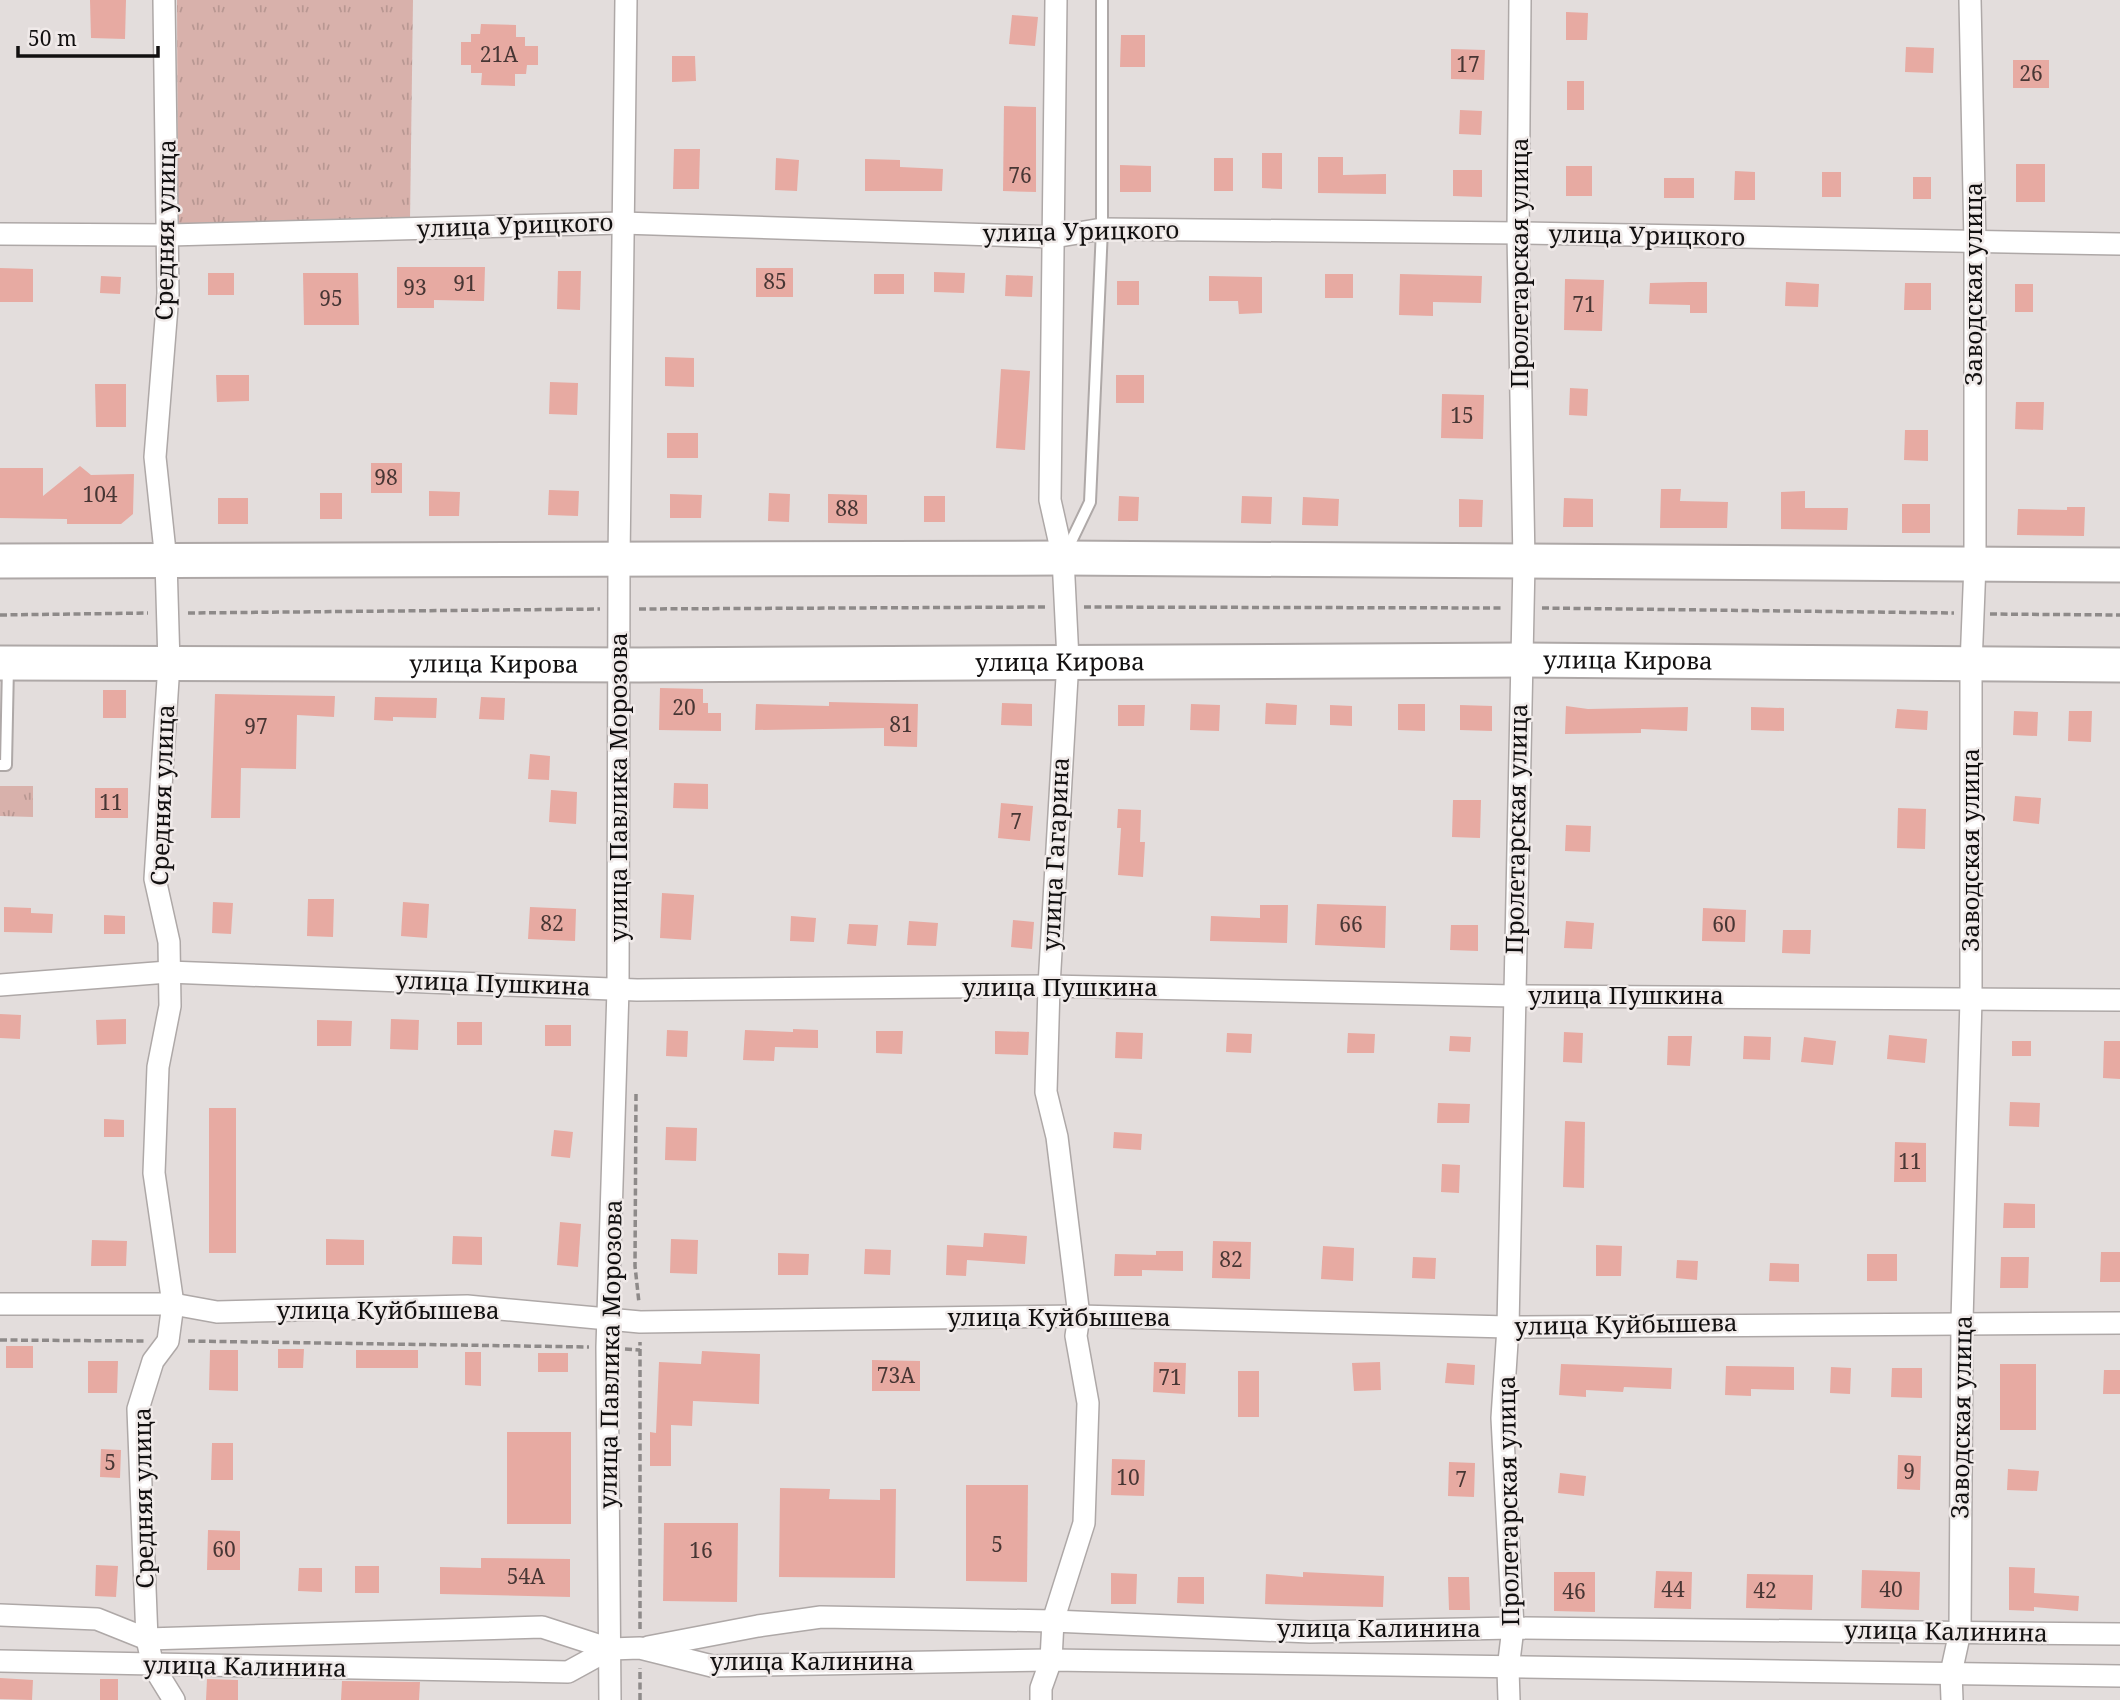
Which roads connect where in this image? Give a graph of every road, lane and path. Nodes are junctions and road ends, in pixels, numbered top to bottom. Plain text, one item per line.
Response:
1 (164, 0) edge
2 (626, 0) edge
3 (1056, 0) edge
4 (1102, 0) edge
5 (1520, 0) edge
6 (1970, 0) edge
7 (622, 223) junction
8 (1102, 229) junction
9 (1518, 233) junction
10 (0, 234) edge
11 (169, 235) junction
12 (1054, 237) junction
13 (1975, 243) junction
14 (2120, 244) edge
15 (1063, 558) junction
16 (619, 559) junction
17 (0, 561) edge
18 (166, 561) junction
19 (1524, 562) junction
20 (1975, 564) junction
21 (2120, 565) edge
22 (1068, 660) junction
23 (1522, 660) junction
24 (4, 663) edge
25 (169, 664) junction
26 (621, 664) junction
27 (1971, 665) junction
28 (2120, 665) edge
29 (0, 765) edge
30 (169, 972) junction
31 (0, 985) edge
32 (1049, 986) junction
33 (618, 989) junction
34 (1513, 996) junction
35 (1971, 999) junction
36 (2120, 1000) edge
37 (636, 1086) dead end
38 (0, 1304) edge
39 (173, 1304) junction
40 (1079, 1316) junction
41 (610, 1320) junction
42 (1962, 1321) junction
43 (640, 1322) junction
44 (2120, 1323) edge
45 (1508, 1327) junction
46 (0, 1340) edge
47 (168, 1341) junction
48 (607, 1347) junction
49 (640, 1350) junction
50 (0, 1615) edge
51 (1053, 1621) junction
52 (1513, 1629) junction
53 (1960, 1632) junction
54 (2120, 1634) edge
55 (147, 1639) junction
56 (640, 1648) junction
57 (610, 1649) junction
58 (1051, 1660) junction
59 (0, 1661) edge
60 (153, 1665) junction
61 (1508, 1669) junction
62 (1951, 1673) junction
63 (2120, 1676) edge
64 (174, 1700) edge
65 (610, 1700) edge
66 (640, 1700) edge
67 (1041, 1700) edge
68 (1508, 1700) edge
69 (1952, 1700) edge

1 - 11 street, Средняя улица
2 - 7 street, улица Павлика Морозова
3 - 12 street, улица Гагарина
4 - 8 lane
5 - 9 street, Пролетарская улица
6 - 13 street, Заводская улица
7 - 11 street, улица Урицкого
7 - 12 street, улица Урицкого
7 - 16 street, улица Павлика Морозова
8 - 9 street, улица Урицкого
8 - 12 street, улица Урицкого
8 - 15 lane
9 - 13 street, улица Урицкого
9 - 19 street, Пролетарская улица
10 - 11 street, улица Урицкого
11 - 18 street, Средняя улица
12 - 15 street, улица Гагарина
13 - 14 street, улица Урицкого
13 - 20 street, Заводская улица
15 - 16 main road
15 - 19 main road
15 - 22 street, улица Гагарина
16 - 18 main road
16 - 26 street, улица Павлика Морозова
17 - 18 main road
18 - 25 street, Средняя улица
19 - 20 main road
19 - 23 street, Пролетарская улица
20 - 21 main road
20 - 27 street, Заводская улица
22 - 23 main road, улица Кирова
22 - 26 main road, улица Кирова
22 - 32 street, улица Гагарина
23 - 27 main road, улица Кирова
23 - 34 street, Пролетарская улица
24 - 25 main road, улица Кирова
24 - 29 lane
25 - 26 main road, улица Кирова
25 - 30 street, Средняя улица
26 - 33 street, улица Павлика Морозова
27 - 28 main road, улица Кирова
27 - 35 street, Заводская улица
30 - 31 street, улица Пушкина
30 - 33 street, улица Пушкина
30 - 39 street, Средняя улица
32 - 33 street, улица Пушкина
32 - 34 street, улица Пушкина
32 - 40 street, улица Гагарина
33 - 41 street, улица Павлика Морозова
34 - 35 street, улица Пушкина
34 - 45 street, Пролетарская улица
35 - 36 street, улица Пушкина
35 - 42 street, Заводская улица
37 - 43 path
38 - 39 street, улица Куйбышева
39 - 41 street, улица Куйбышева
39 - 47 street, Средняя улица
40 - 43 street, улица Куйбышева
40 - 45 street, улица Куйбышева
40 - 51 street, улица Гагарина
41 - 43 street, улица Куйбышева
41 - 48 street, улица Павлика Морозова
42 - 44 street, улица Куйбышева
42 - 45 street, улица Куйбышева
42 - 53 street, Заводская улица
43 - 49 path
45 - 52 street, Пролетарская улица
46 - 47 path
47 - 48 path
47 - 55 street, Средняя улица
48 - 49 path
48 - 57 street, улица Павлика Морозова
49 - 56 path
50 - 55 street, улица Калинина
51 - 52 street, улица Калинина
51 - 56 street, улица Калинина
51 - 58 street, улица Гагарина
52 - 53 street, улица Калинина
52 - 61 street, Пролетарская улица
53 - 54 street, улица Калинина
53 - 62 street, Заводская улица
55 - 57 street, улица Калинина
55 - 60 street, Средняя улица
56 - 57 street, улица Калинина
56 - 58 street, улица Калинина
56 - 66 path
57 - 60 street, улица Калинина
57 - 65 street, улица Павлика Морозова
58 - 61 street, улица Калинина
58 - 67 street, улица Гагарина
59 - 60 street, улица Калинина
60 - 64 street, Средняя улица
61 - 62 street, улица Калинина
61 - 68 street, Пролетарская улица
62 - 63 street, улица Калинина
62 - 69 street, Заводская улица

